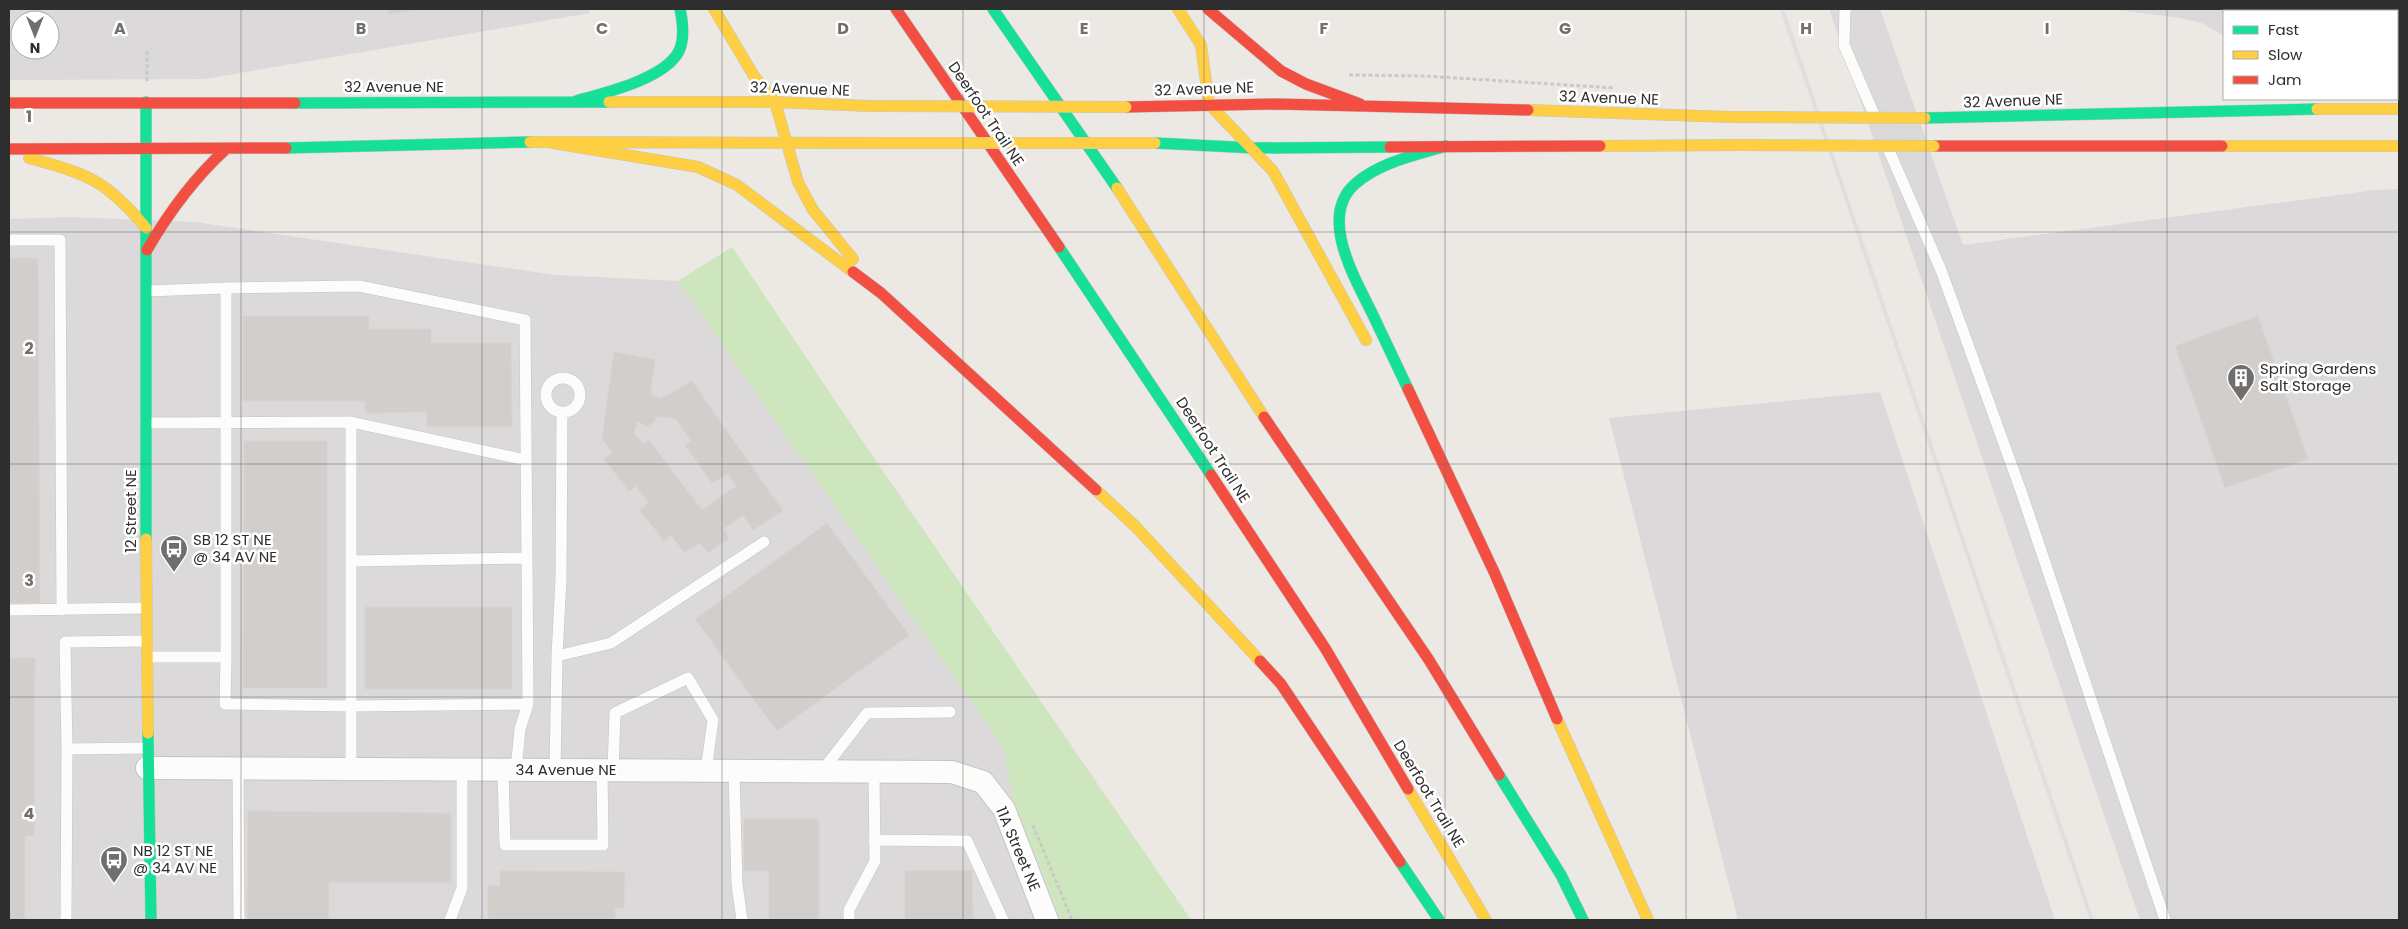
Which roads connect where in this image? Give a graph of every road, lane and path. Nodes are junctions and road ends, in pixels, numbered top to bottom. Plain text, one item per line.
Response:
1 (680, 9) edge
2 (714, 9) edge
3 (896, 9) edge
4 (993, 9) edge
5 (1178, 9) edge
6 (1208, 9) edge
7 (1845, 9) edge
8 (147, 51) dead end
9 (1341, 74) dead end
10 (1619, 89) dead end
11 (576, 101) junction
12 (146, 102) junction
13 (775, 102) junction
14 (9, 103) edge
15 (1209, 104) junction
16 (1360, 104) junction
17 (2399, 109) edge
18 (548, 142) junction
19 (788, 143) junction
20 (1446, 146) junction
21 (2399, 146) edge
22 (226, 148) junction
23 (1254, 148) junction
24 (147, 149) junction
25 (9, 150) edge
26 (146, 228) junction
27 (9, 240) edge
28 (146, 251) junction
29 (226, 288) junction
30 (147, 291) junction
31 (881, 293) junction
32 (1372, 351) dead end
33 (1405, 411) dead end
34 (562, 412) dead end
35 (228, 422) junction
36 (351, 422) junction
37 (146, 423) junction
38 (526, 460) junction
39 (764, 542) dead end
40 (527, 558) junction
41 (351, 561) junction
42 (1495, 574) junction
43 (146, 608) junction
44 (9, 610) edge
45 (62, 610) junction
46 (146, 641) junction
47 (556, 656) junction
48 (146, 657) junction
49 (226, 657) junction
50 (528, 704) junction
51 (351, 706) junction
52 (950, 712) dead end
53 (67, 749) junction
54 (148, 758) junction
55 (238, 769) junction
56 (351, 770) junction
57 (462, 770) junction
58 (510, 770) junction
59 (555, 770) junction
60 (608, 770) junction
61 (706, 771) junction
62 (734, 771) junction
63 (822, 771) junction
64 (874, 771) junction
65 (983, 782) joint
66 (874, 840) junction
67 (66, 920) edge
68 (151, 920) edge
69 (239, 920) edge
70 (450, 920) edge
71 (742, 920) edge
72 (849, 920) edge
73 (1003, 920) edge
74 (1047, 920) edge
75 (1439, 920) edge
76 (1486, 920) edge
77 (1583, 920) edge
78 (1648, 920) edge
79 (2165, 920) edge

1 - 11 main road
2 - 13 main road
3 - 76 main road, Deerfoot Trail NE
4 - 77 main road
5 - 15 main road
6 - 16 main road
7 - 79 lane
8 - 12 path
9 - 10 path
11 - 12 main road, 32 Avenue NE
11 - 13 main road, 32 Avenue NE
12 - 14 main road, 32 Avenue NE
12 - 24 main road, 12 Street NE
13 - 15 main road, 32 Avenue NE, bridge
13 - 19 main road
15 - 16 main road, 32 Avenue NE
15 - 23 main road
16 - 17 main road, 32 Avenue NE, bridge
18 - 19 main road
18 - 22 main road
18 - 31 main road
19 - 23 main road, bridge
19 - 31 main road
20 - 21 main road, bridge
20 - 23 main road
20 - 42 main road
22 - 24 main road
22 - 28 main road
23 - 32 main road
24 - 25 main road
24 - 26 main road, 12 Street NE
25 - 26 main road
26 - 28 main road, 12 Street NE
27 - 45 lane
28 - 30 main road, 12 Street NE
29 - 30 lane
29 - 35 lane
29 - 38 lane
30 - 37 main road, 12 Street NE
31 - 75 main road
33 - 42 main road
34 - 47 lane
35 - 36 lane
35 - 37 lane
35 - 49 lane
36 - 38 lane
36 - 41 lane
37 - 43 main road, 12 Street NE
38 - 40 lane
39 - 47 lane
40 - 41 lane
40 - 50 lane
41 - 51 lane
42 - 78 main road
43 - 45 lane
43 - 46 main road, 12 Street NE
44 - 45 lane
46 - 48 main road, 12 Street NE
46 - 53 lane
47 - 59 lane
48 - 49 lane
48 - 54 main road, 12 Street NE
49 - 51 lane
50 - 51 lane
50 - 58 lane
51 - 56 lane
52 - 63 lane
53 - 54 lane
53 - 67 lane
54 - 55 street, 34 Avenue NE
54 - 68 main road, 12 Street NE
55 - 56 street, 34 Avenue NE
55 - 69 lane
56 - 57 street, 34 Avenue NE
57 - 58 street, 34 Avenue NE
57 - 70 lane
58 - 59 street, 34 Avenue NE
58 - 60 lane
59 - 60 street, 34 Avenue NE
60 - 61 street, 34 Avenue NE
60 - 61 lane
61 - 62 street, 34 Avenue NE
62 - 63 street, 34 Avenue NE
62 - 71 lane
63 - 64 street, 34 Avenue NE
64 - 65 street, 34 Avenue NE
64 - 66 lane
65 - 74 street, 11A Street NE
66 - 72 lane
66 - 73 lane

